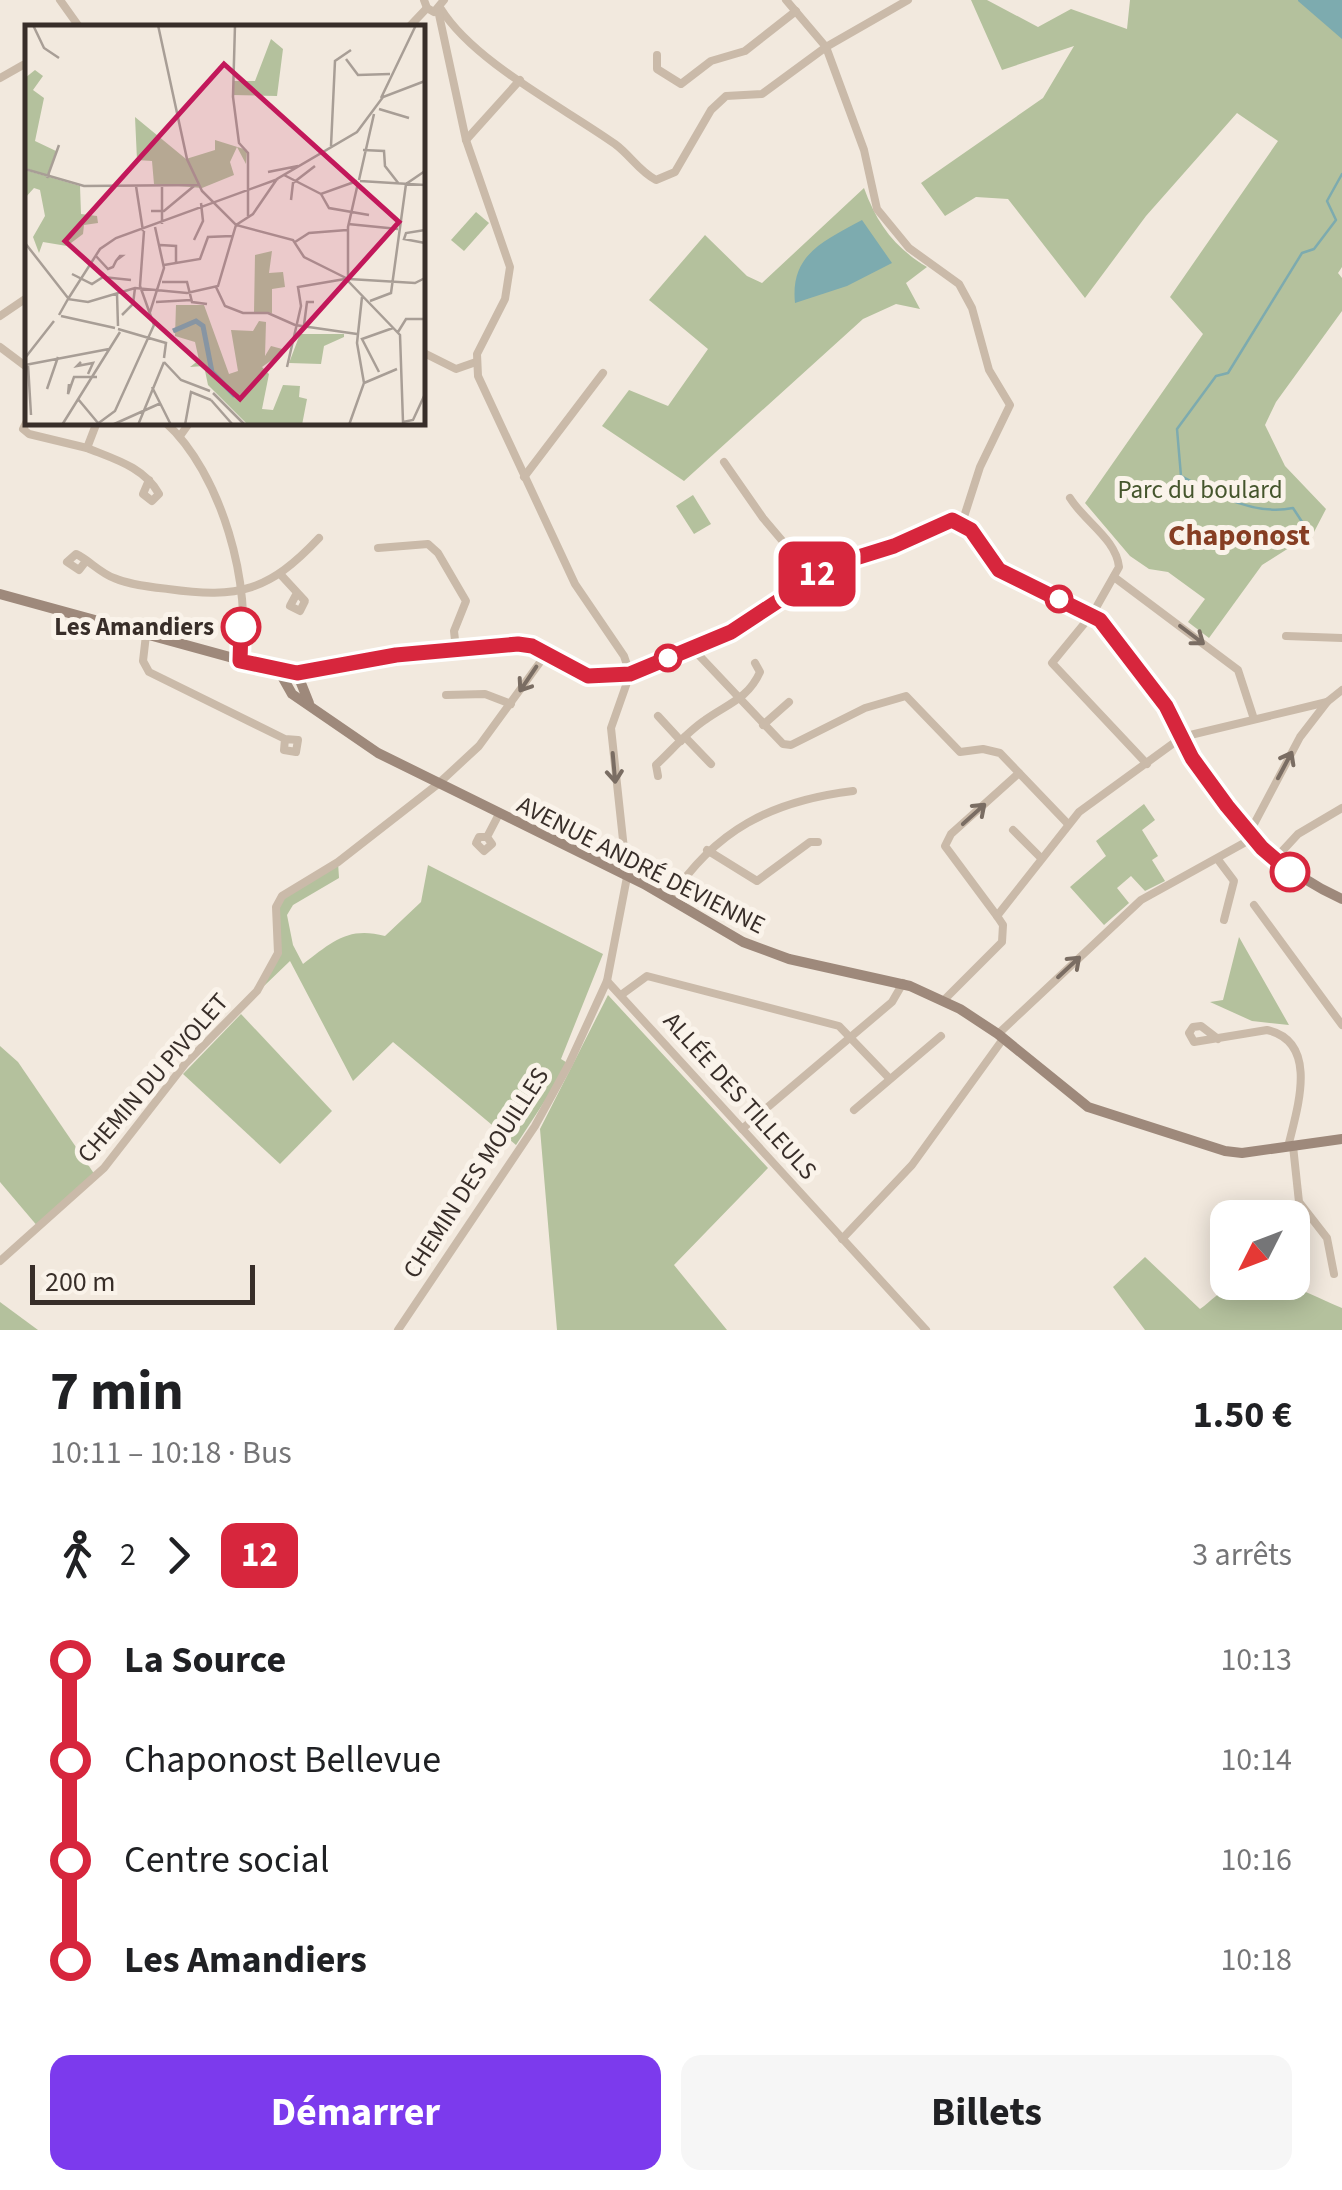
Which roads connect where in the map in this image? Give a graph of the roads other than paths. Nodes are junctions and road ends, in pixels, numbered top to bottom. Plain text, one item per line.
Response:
1 (60, 0) edge
2 (786, 0) edge
3 (908, 0) edge
4 (425, 4) edge
5 (441, 6) edge
6 (796, 10) junction
7 (78, 25) edge
8 (410, 25) edge
9 (826, 47) junction
10 (657, 55) dead end
11 (23, 65) dead end
12 (0, 78) edge
13 (520, 80) junction
14 (466, 140) junction
15 (25, 300) edge
16 (0, 316) edge
17 (0, 347) edge
18 (425, 354) edge
19 (476, 362) junction
20 (25, 366) edge
21 (603, 373) dead end
22 (25, 425) edge
23 (37, 425) edge
24 (96, 425) edge
25 (168, 425) edge
26 (188, 425) edge
27 (38, 434) junction
28 (180, 436) junction
29 (87, 448) junction
30 (724, 462) dead end
31 (524, 477) junction
32 (149, 480) dead end
33 (1070, 498) dead end
34 (958, 522) junction
35 (319, 538) dead end
36 (378, 548) dead end
37 (86, 561) dead end
38 (282, 575) junction
39 (813, 577) junction
40 (1114, 577) junction
41 (238, 592) junction
42 (296, 592) dead end
43 (0, 594) edge
44 (1092, 613) junction
45 (146, 635) junction
46 (1286, 636) dead end
47 (1342, 638) edge
48 (456, 649) junction
49 (693, 649) junction
50 (546, 654) junction
51 (240, 661) junction
52 (754, 662) dead end
53 (279, 671) junction
54 (297, 673) junction
55 (630, 674) junction
56 (1342, 690) edge
57 (446, 696) dead end
58 (739, 700) junction
59 (789, 702) dead end
60 (1327, 702) junction
61 (309, 704) junction
62 (511, 704) junction
63 (658, 716) dead end
64 (1253, 716) junction
65 (763, 725) junction
66 (1182, 737) junction
67 (285, 739) dead end
68 (683, 739) junction
69 (711, 764) dead end
70 (1147, 764) junction
71 (1019, 772) junction
72 (658, 776) dead end
73 (438, 784) junction
74 (852, 791) dead end
75 (1342, 808) edge
76 (499, 814) junction
77 (1068, 824) junction
78 (1013, 830) dead end
79 (1249, 834) junction
80 (487, 837) dead end
81 (818, 842) dead end
82 (707, 850) junction
83 (1041, 858) junction
84 (1220, 860) junction
85 (1274, 860) junction
86 (627, 877) junction
87 (670, 899) junction
88 (1342, 899) edge
89 (1254, 906) dead end
90 (998, 916) junction
91 (1224, 920) dead end
92 (607, 981) junction
93 (903, 983) junction
94 (621, 995) junction
95 (943, 1001) junction
96 (1342, 1024) edge
97 (852, 1036) junction
98 (942, 1036) dead end
99 (1001, 1036) junction
100 (1218, 1039) dead end
101 (890, 1078) junction
102 (854, 1110) dead end
103 (742, 1129) junction
104 (1342, 1138) edge
105 (1290, 1147) junction
106 (842, 1239) junction
107 (0, 1260) edge
108 (1334, 1274) dead end
109 (398, 1330) edge
110 (926, 1330) edge

1 - 7 street
2 - 6 street
3 - 9 street
4 - 5 street
4 - 8 street
5 - 13 street
5 - 14 street
6 - 9 street
6 - 10 street
9 - 13 street
9 - 34 street
11 - 12 street
13 - 14 street
14 - 19 street
15 - 16 street
17 - 20 street
18 - 19 street
19 - 31 street
21 - 31 street
22 - 27 street
23 - 27 street
24 - 29 street
25 - 28 street
26 - 28 street
27 - 29 street
28 - 41 street
29 - 32 street
30 - 39 street
31 - 55 street
33 - 40 street
34 - 39 main road
34 - 44 main road
35 - 38 street
36 - 48 street
37 - 41 street
38 - 41 street
38 - 42 street
39 - 49 main road
40 - 44 street
40 -> 64 street
41 - 51 street
43 - 45 main road
44 - 66 main road
44 - 70 street
45 - 51 main road
45 - 67 street
46 - 47 street
48 - 50 main road
48 - 54 main road
49 - 55 main road
49 - 58 street
50 - 55 main road
50 -> 62 street, CHEMIN DU PIVOLET
51 - 53 main road
52 - 58 street
53 - 54 main road
53 - 61 main road, AVENUE ANDRÉ DEVIENNE
54 - 61 main road
55 -> 86 street, CHEMIN DES MOUILLES
56 - 60 street
57 - 62 street
58 - 65 street
58 - 68 street
59 - 65 street
60 - 64 street
79 -> 60 street
61 - 73 main road, AVENUE ANDRÉ DEVIENNE
62 - 73 street, CHEMIN DU PIVOLET
63 - 68 street
64 - 66 street
65 - 71 street
66 - 70 street
66 - 79 main road
68 - 69 street
68 - 72 street
70 - 77 street
71 - 77 street
90 -> 71 street
73 - 76 main road, AVENUE ANDRÉ DEVIENNE
73 - 107 street, CHEMIN DU PIVOLET
74 - 82 street
75 - 85 street
76 - 80 street
76 - 86 main road, AVENUE ANDRÉ DEVIENNE
77 - 83 street
78 - 83 street
79 - 84 street
79 - 85 main road
81 - 82 street
82 - 87 street
83 - 90 street
84 - 91 street
99 -> 84 street
85 - 88 main road
86 - 87 main road, AVENUE ANDRÉ DEVIENNE
86 - 92 street, CHEMIN DES MOUILLES
87 - 93 main road, AVENUE ANDRÉ DEVIENNE
89 - 96 street
90 - 95 street
92 - 94 street, ALLÉE DES TILLEULS
92 - 109 street, CHEMIN DES MOUILLES
93 - 95 main road, AVENUE ANDRÉ DEVIENNE
93 - 97 street
94 - 97 street
94 - 103 street, ALLÉE DES TILLEULS
95 - 99 main road, AVENUE ANDRÉ DEVIENNE
97 - 101 street
97 - 103 street
98 - 101 street
99 - 105 main road, AVENUE ANDRÉ DEVIENNE
99 - 106 street
100 - 105 street
101 - 102 street
103 - 106 street, ALLÉE DES TILLEULS
104 - 105 main road, AVENUE ANDRÉ DEVIENNE
105 - 108 street
106 - 110 street, ALLÉE DES TILLEULS

